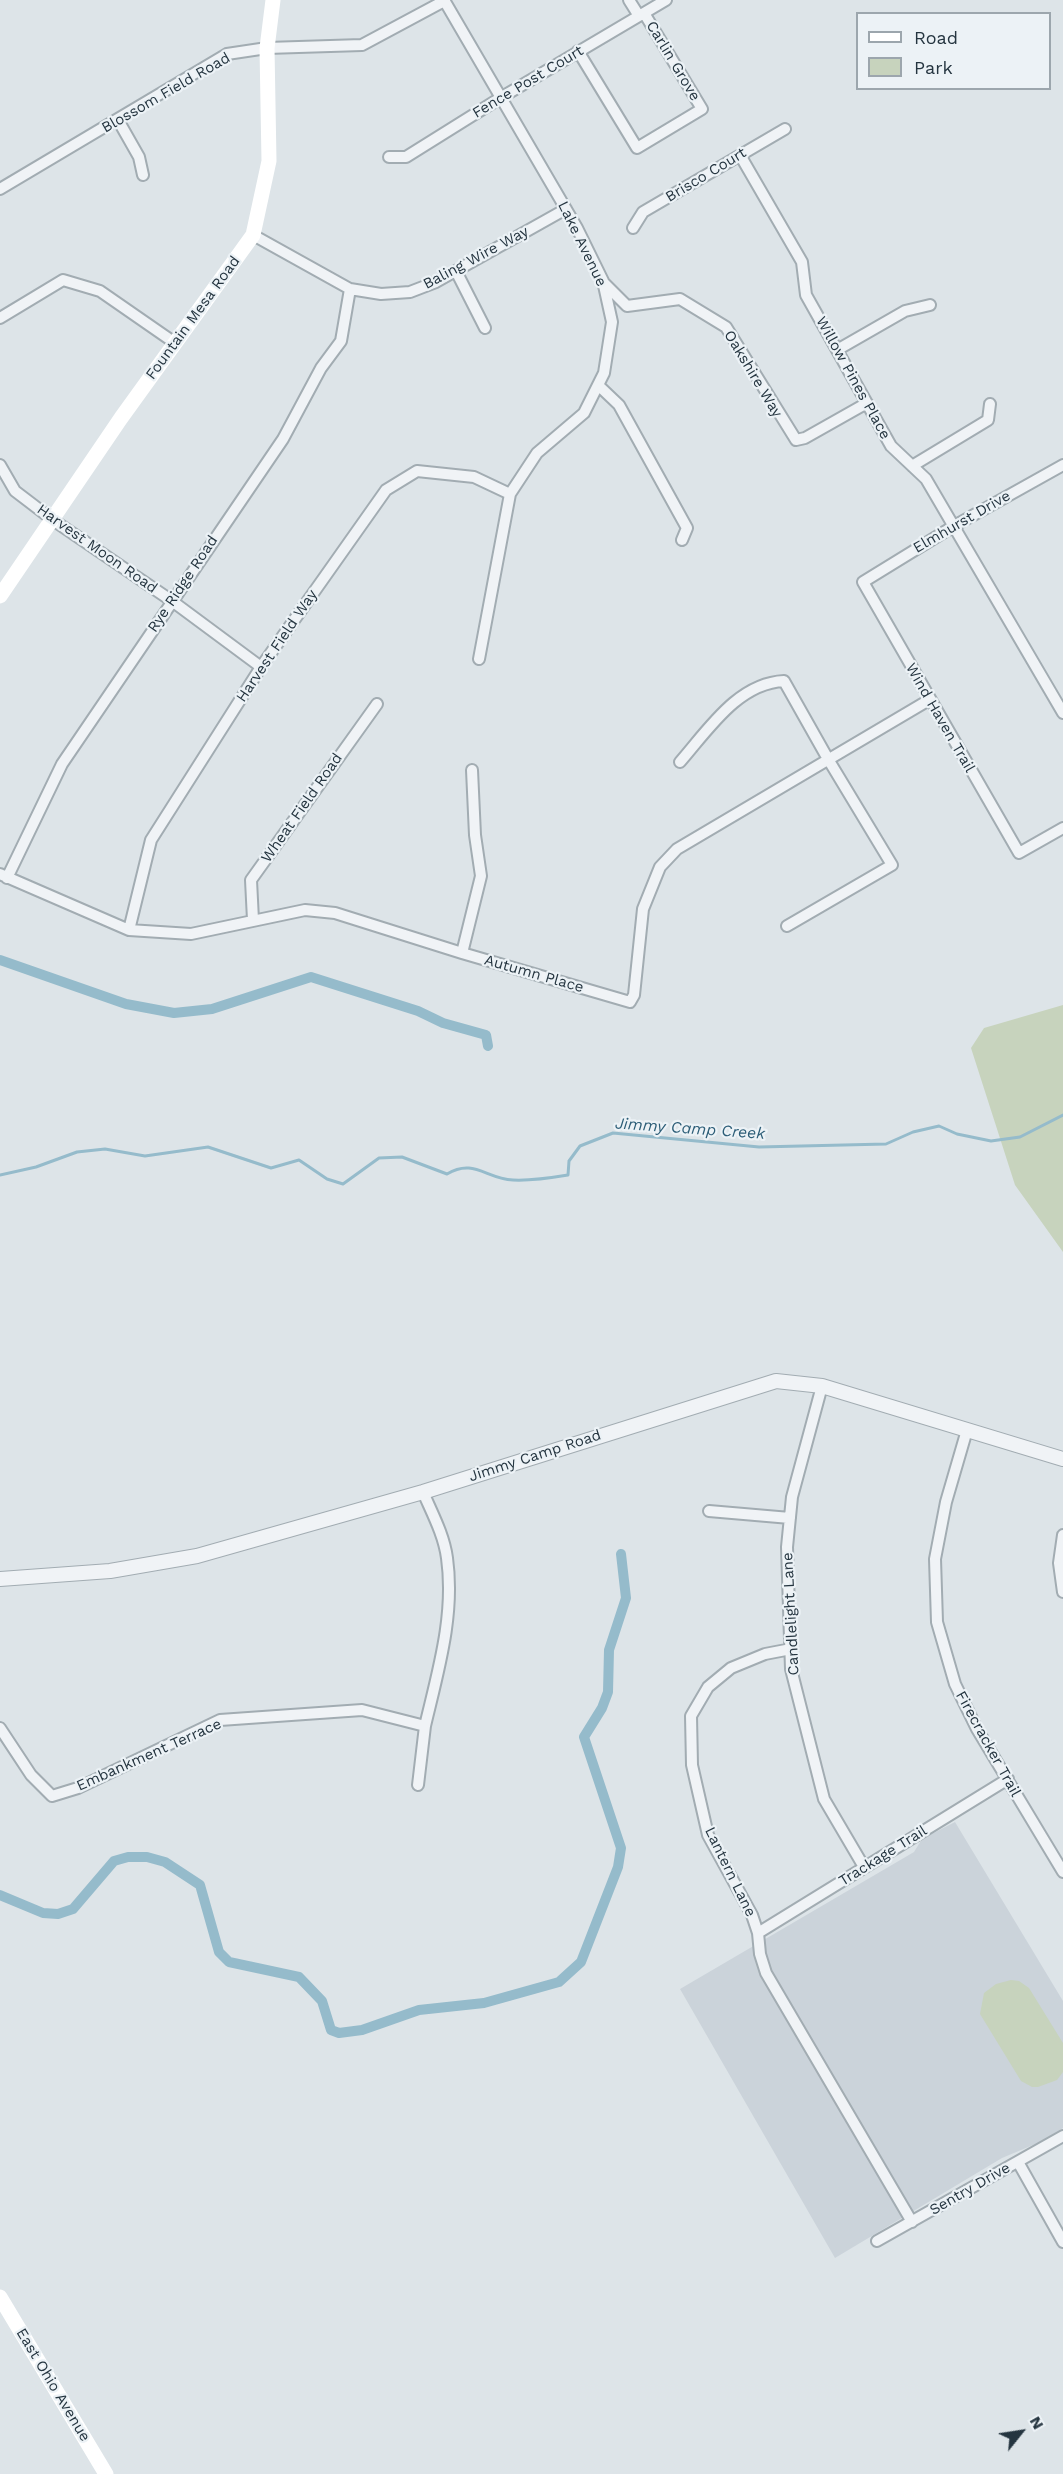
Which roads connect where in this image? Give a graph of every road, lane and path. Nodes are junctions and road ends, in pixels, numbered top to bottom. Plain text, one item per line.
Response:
1 (273, 0) edge
2 (444, 0) edge
3 (629, 0) edge
4 (666, 0) edge
5 (641, 14) junction
6 (267, 48) junction
7 (578, 51) junction
8 (502, 97) junction
9 (118, 120) junction
10 (785, 129) dead end
11 (740, 155) junction
12 (389, 157) dead end
13 (143, 175) dead end
14 (0, 189) edge
15 (566, 210) junction
16 (633, 228) dead end
17 (253, 235) junction
18 (456, 271) junction
19 (603, 281) junction
20 (350, 289) junction
21 (930, 305) dead end
22 (0, 318) edge
23 (485, 328) dead end
24 (175, 343) junction
25 (837, 350) junction
26 (598, 385) junction
27 (867, 403) junction
28 (990, 404) dead end
29 (0, 465) edge
30 (1063, 465) edge
31 (912, 466) junction
32 (510, 494) junction
33 (53, 520) junction
34 (954, 526) junction
35 (682, 540) dead end
36 (863, 582) joint
37 (0, 596) edge
38 (172, 601) junction
39 (479, 660) dead end
40 (261, 667) junction
41 (929, 700) junction
42 (376, 704) dead end
43 (1063, 713) edge
44 (828, 759) junction
45 (680, 762) dead end
46 (472, 770) dead end
47 (1063, 828) edge
48 (4, 876) edge
49 (253, 920) junction
50 (787, 926) dead end
51 (129, 930) junction
52 (462, 953) junction
53 (822, 1386) junction
54 (967, 1430) junction
55 (1063, 1459) edge
56 (423, 1492) junction
57 (709, 1511) dead end
58 (790, 1518) junction
59 (1063, 1535) edge
60 (1061, 1563) edge
61 (0, 1579) edge
62 (1063, 1592) edge
63 (791, 1649) junction
64 (425, 1726) junction
65 (0, 1728) edge
66 (1008, 1779) junction
67 (418, 1785) dead end
68 (864, 1867) junction
69 (1063, 1872) edge
70 (758, 1933) junction
71 (1063, 2136) edge
72 (1018, 2162) junction
73 (912, 2222) junction
74 (877, 2241) dead end
75 (1063, 2242) edge
76 (0, 2297) edge
77 (106, 2474) edge

1 - 6 main road, Fountain Mesa Road
2 - 6 street, Blossom Field Road
2 - 8 street, Lake Avenue
3 - 5 street, Carlin Grove
4 - 5 street, Fence Post Court
5 - 7 street, Fence Post Court
5 - 7 street, Carlin Grove
6 - 9 street, Blossom Field Road
6 - 17 main road, Fountain Mesa Road
7 - 8 street, Fence Post Court
8 - 12 street, Fence Post Court
8 - 15 street, Lake Avenue
9 - 13 street
9 - 14 street, Blossom Field Road
10 - 11 street, Brisco Court
11 - 16 street, Brisco Court
11 - 25 street, Willow Pines Place
15 - 18 street, Baling Wire Way
15 - 19 street, Lake Avenue
17 - 20 street, Baling Wire Way
17 - 24 main road, Fountain Mesa Road
18 - 20 street, Baling Wire Way
18 - 23 street
19 - 26 street, Lake Avenue
19 - 27 street, Oakshire Way
20 - 38 street, Rye Ridge Road
21 - 25 street
22 - 24 street
24 - 33 main road, Fountain Mesa Road
25 - 27 street, Willow Pines Place
26 - 32 street, Lake Avenue
26 - 35 street
27 - 31 street, Willow Pines Place
28 - 31 street
29 - 33 street, Harvest Moon Road
30 - 34 street, Elmhurst Drive
31 - 34 street, Willow Pines Place
32 - 39 street, Lake Avenue
32 - 40 street, Harvest Field Way
33 - 37 main road, Fountain Mesa Road
33 - 38 street, Harvest Moon Road
34 - 36 street, Elmhurst Drive
34 - 43 street, Willow Pines Place
36 - 41 street, Wind Haven Trail
38 - 40 street, Harvest Moon Road
38 - 48 street, Rye Ridge Road
40 - 51 street, Harvest Field Way
41 - 44 street, Autumn Place
41 - 47 street, Wind Haven Trail
42 - 49 street, Wheat Field Road
44 - 45 street
44 - 50 street
44 - 52 street, Autumn Place
46 - 52 street
48 - 51 street, Autumn Place
49 - 51 street, Autumn Place
49 - 52 street, Autumn Place
53 - 54 street, Jimmy Camp Road
53 - 56 street, Jimmy Camp Road
53 - 58 street, Candlelight Lane
54 - 55 street, Jimmy Camp Road
54 - 66 street, Firecracker Trail
56 - 61 street, Jimmy Camp Road
56 - 64 street
57 - 58 street
58 - 63 street, Candlelight Lane
59 - 60 street
60 - 62 street
63 - 68 street, Candlelight Lane
63 - 70 street, Lantern Lane
64 - 65 street, Embankment Terrace
64 - 67 street
66 - 68 street, Trackage Trail
66 - 69 street, Firecracker Trail
68 - 70 street, Trackage Trail
70 - 73 street, Lantern Lane
71 - 72 street, Sentry Drive
72 - 73 street, Sentry Drive
72 - 75 street
73 - 74 street, Sentry Drive
76 - 77 main road, East Ohio Avenue

